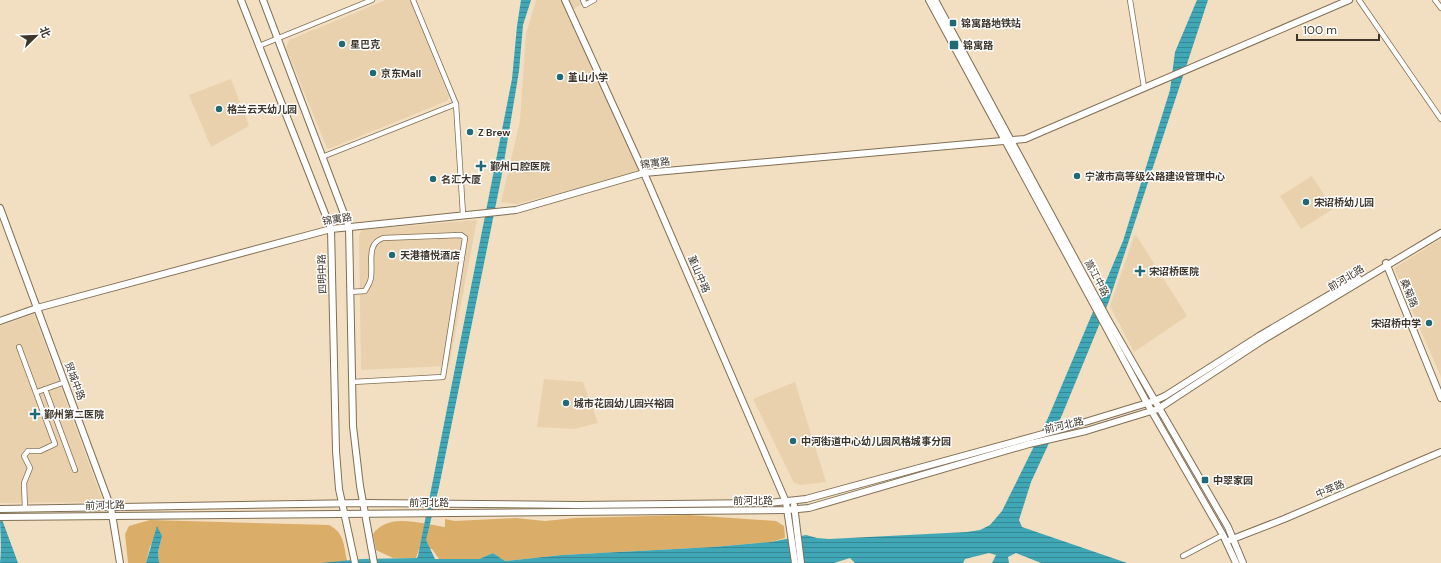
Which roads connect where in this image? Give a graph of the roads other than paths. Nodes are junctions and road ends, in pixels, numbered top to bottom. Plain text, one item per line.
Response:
1 (241, 0) edge
2 (263, 0) edge
3 (372, 0) edge
4 (413, 0) edge
5 (565, 0) edge
6 (583, 0) edge
7 (594, 0) edge
8 (929, 0) edge
9 (935, 0) edge
10 (1130, 0) edge
11 (1349, 0) edge
12 (1359, 0) edge
13 (1435, 0) edge
14 (1441, 8) edge
15 (278, 39) junction
16 (259, 46) junction
17 (1144, 87) junction
18 (456, 104) junction
19 (1441, 119) edge
20 (1009, 141) junction
21 (322, 157) junction
22 (644, 173) junction
23 (0, 208) edge
24 (463, 214) junction
25 (349, 227) junction
26 (1441, 228) edge
27 (331, 229) junction
28 (1441, 233) edge
29 (1386, 264) junction
30 (350, 292) junction
31 (37, 308) junction
32 (1105, 320) junction
33 (0, 321) edge
34 (19, 347) dead end
35 (65, 382) junction
36 (352, 382) junction
37 (45, 389) junction
38 (37, 392) junction
39 (1441, 398) edge
40 (1154, 400) junction
41 (1147, 403) junction
42 (1158, 409) junction
43 (1151, 411) junction
44 (64, 442) junction
45 (55, 444) junction
46 (1441, 452) edge
47 (75, 470) dead end
48 (793, 501) junction
49 (786, 502) junction
50 (363, 503) junction
51 (342, 504) junction
52 (3, 508) edge
53 (25, 508) junction
54 (111, 508) junction
55 (791, 509) junction
56 (344, 513) junction
57 (364, 513) junction
58 (112, 515) junction
59 (0, 517) edge
60 (794, 533) junction
61 (1225, 538) junction
62 (1233, 538) junction
63 (1183, 556) dead end
64 (120, 562) edge
65 (355, 563) edge
66 (374, 563) edge
67 (795, 563) edge
68 (801, 563) edge
69 (1236, 563) edge
70 (1243, 563) edge

1 - 16 main road, 四明中路
2 - 15 main road
3 - 15 street
4 - 18 street
5 - 22 main road, 堇山中路
6 - 7 street
8 - 20 main road, 嵩江中路
9 - 20 main road, 嵩江中路
10 - 17 street
11 - 17 main road, 锦寓路
12 - 19 street
13 - 14 street
15 - 16 street
15 - 21 main road
16 - 27 main road, 四明中路
17 - 20 main road, 锦寓路
18 - 21 street
18 - 24 street
20 - 22 main road, 锦寓路
20 - 32 main road, 嵩江中路
21 - 25 main road
22 - 24 main road, 锦寓路
22 - 49 main road, 堇山中路
23 - 31 main road, 贸城中路
24 - 25 main road, 锦寓路
25 - 27 main road, 锦寓路
25 - 30 main road
26 - 29 main road, 前河北路
27 - 31 main road, 锦寓路
27 - 51 main road, 四明中路
28 - 29 main road, 前河北路
29 - 39 main road, 桑菊路
29 - 40 main road, 前河北路
29 - 42 main road, 前河北路
30 - 36 main road
30 - 36 street
31 - 33 main road, 锦寓路
31 - 35 main road, 贸城中路
32 - 40 main road, 嵩江中路
32 - 41 main road, 嵩江中路
34 - 38 street
35 - 37 street
35 - 54 main road, 贸城中路
36 - 50 main road
37 - 38 street
37 - 44 street
38 - 45 street
40 - 41 main road, 前河北路
40 - 42 main road, 嵩江中路
41 - 43 main road, 嵩江中路
41 - 48 main road, 前河北路
42 - 43 main road, 前河北路
42 - 62 main road, 嵩江中路
43 - 55 main road, 前河北路
43 - 61 main road, 嵩江中路
44 - 45 street
44 - 47 street
45 - 53 street
46 - 62 main road, 中萃路
48 - 49 main road, 前河北路
48 - 55 main road, 堇山中路
49 - 50 main road, 前河北路
49 - 55 main road, 堇山中路
50 - 51 main road, 前河北路
50 - 57 main road
51 - 54 main road, 前河北路
51 - 56 main road, 四明中路
52 - 53 main road, 前河北路
53 - 54 main road, 前河北路
54 - 58 main road, 贸城中路
55 - 57 main road, 前河北路
55 - 60 main road, 堇山中路
56 - 57 main road, 前河北路
56 - 58 main road, 前河北路
56 - 65 main road, 四明中路
57 - 66 main road
58 - 59 main road, 前河北路
58 - 64 main road, 贸城中路
60 - 67 main road, 堇山中路
60 - 68 main road, 堇山中路
61 - 62 main road, 中萃路
61 - 63 street
61 - 69 main road, 嵩江中路
62 - 70 main road, 嵩江中路

